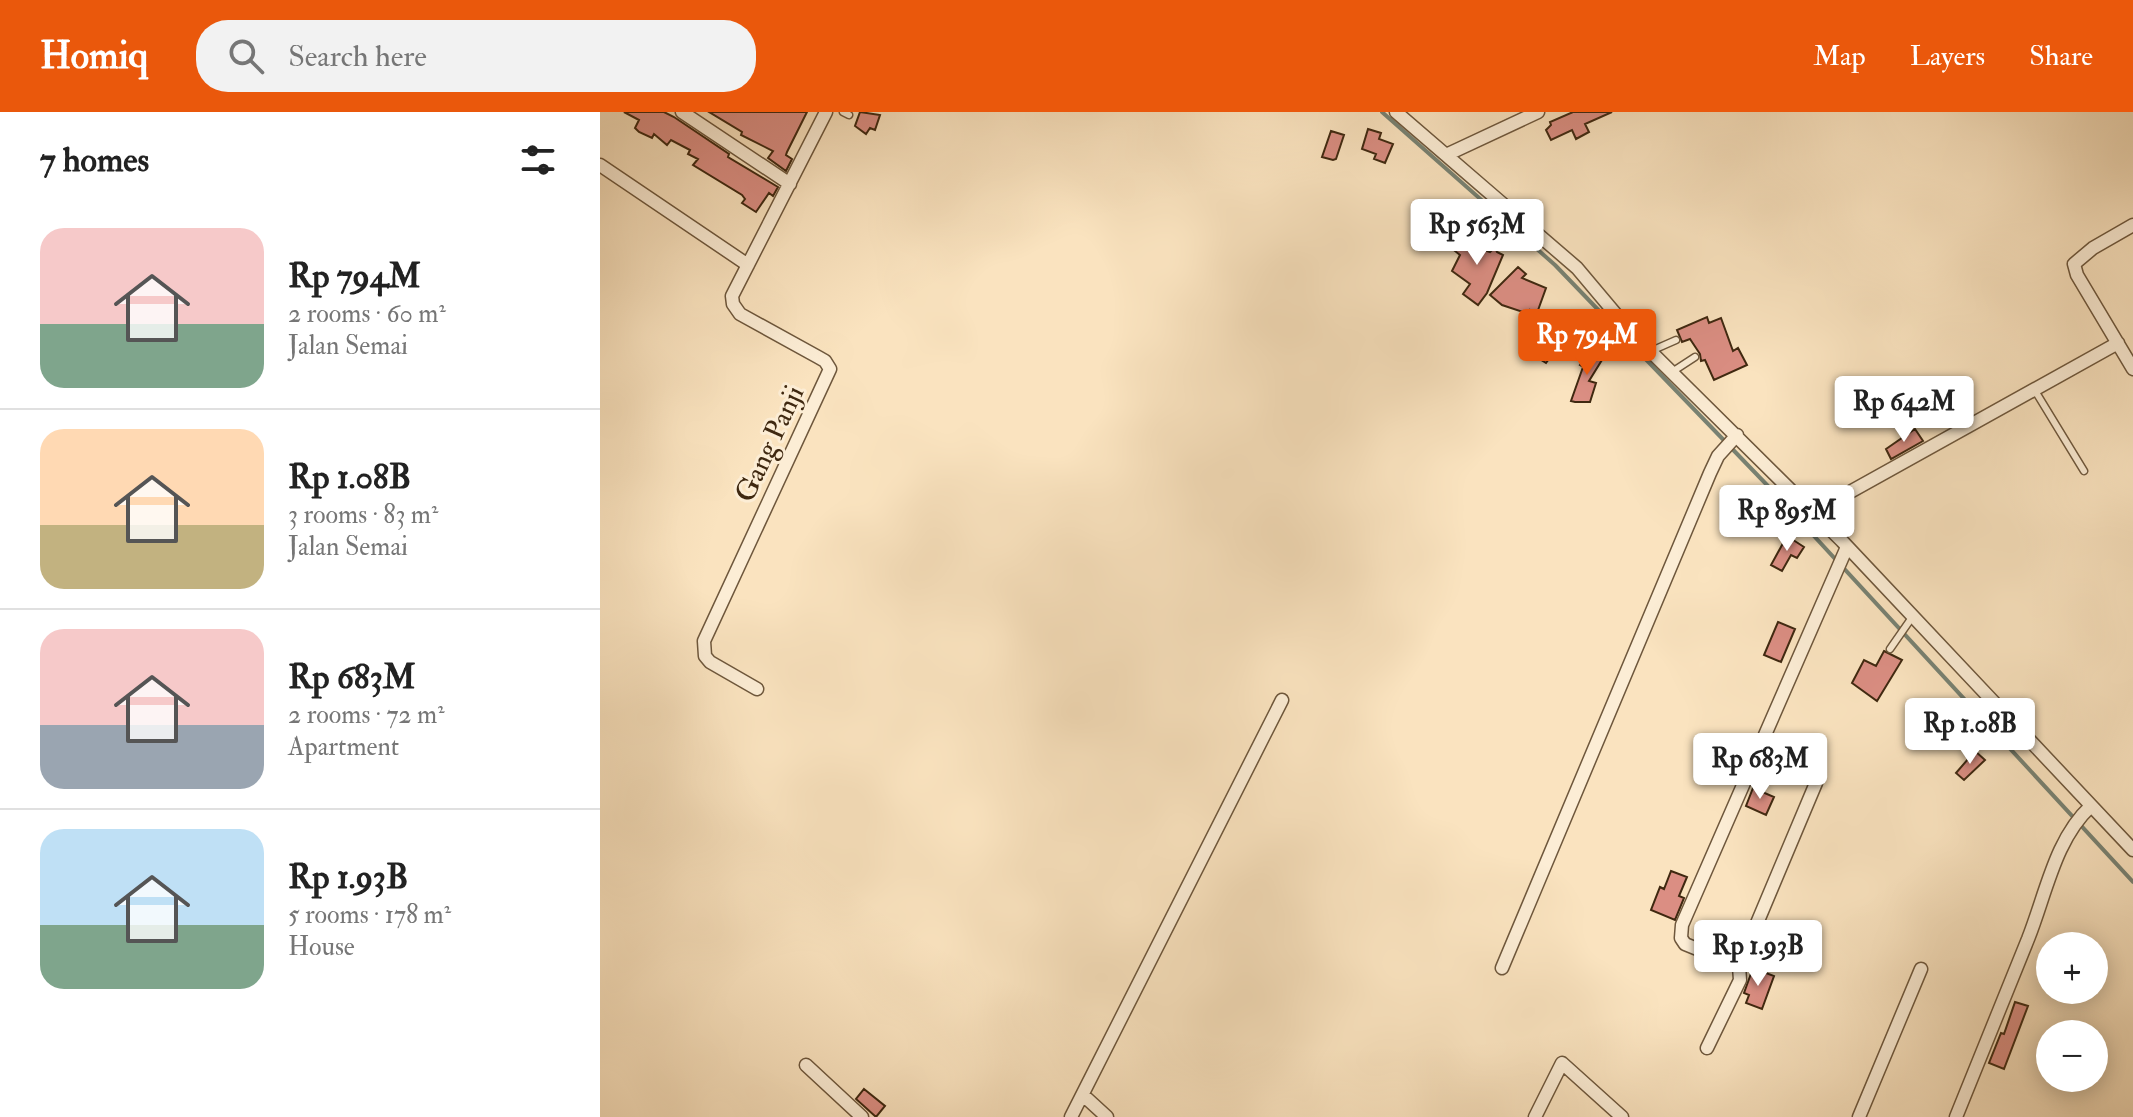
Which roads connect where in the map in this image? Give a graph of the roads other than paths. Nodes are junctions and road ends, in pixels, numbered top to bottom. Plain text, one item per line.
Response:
1 (682, 112) edge
2 (826, 112) edge
3 (1396, 112) edge
4 (1538, 112) edge
5 (1446, 155) junction
6 (600, 165) edge
7 (790, 184) junction
8 (1517, 221) junction
9 (2133, 225) edge
10 (1488, 246) dead end
11 (748, 265) junction
12 (1614, 319) junction
13 (1676, 340) dead end
14 (2118, 343) junction
15 (1586, 348) dead end
16 (1651, 351) junction
17 (1695, 357) dead end
18 (2133, 369) edge
19 (1672, 372) junction
20 (2034, 389) junction
21 (1735, 437) junction
22 (2084, 471) dead end
23 (1814, 512) junction
24 (1846, 550) junction
25 (1911, 618) junction
26 (1890, 649) dead end
27 (757, 689) dead end
28 (1282, 700) dead end
29 (1762, 745) junction
30 (2088, 809) junction
31 (2133, 850) edge
32 (1739, 966) junction
33 (1502, 968) dead end
34 (1921, 969) dead end
35 (1707, 1048) dead end
36 (806, 1065) dead end
37 (1083, 1095) junction
38 (862, 1117) edge
39 (1071, 1117) edge
40 (1107, 1117) edge
41 (1535, 1117) edge
42 (1622, 1117) edge
43 (1859, 1117) edge
44 (1956, 1117) edge

1 - 7 street
2 - 7 street, Gang Panji
3 - 5 street
4 - 5 street
5 - 8 street
6 - 11 street
7 - 11 street, Gang Panji
8 - 10 lane
8 - 12 street
9 - 14 street
11 - 27 street, Gang Panji
12 - 15 lane
12 - 16 street
13 - 16 lane
14 - 18 street
14 - 20 street
16 - 19 street
17 - 19 lane
19 - 21 street
20 - 22 lane
20 - 23 street
21 - 23 street
21 - 33 street
23 - 24 street
24 - 25 street
24 - 29 street
25 - 26 lane
25 - 30 street
28 - 37 street
29 - 32 street
29 - 32 street
30 - 31 street
30 - 44 street
32 - 35 street
34 - 43 street
36 - 38 street
37 - 39 street
37 - 40 street
41 - 42 street

